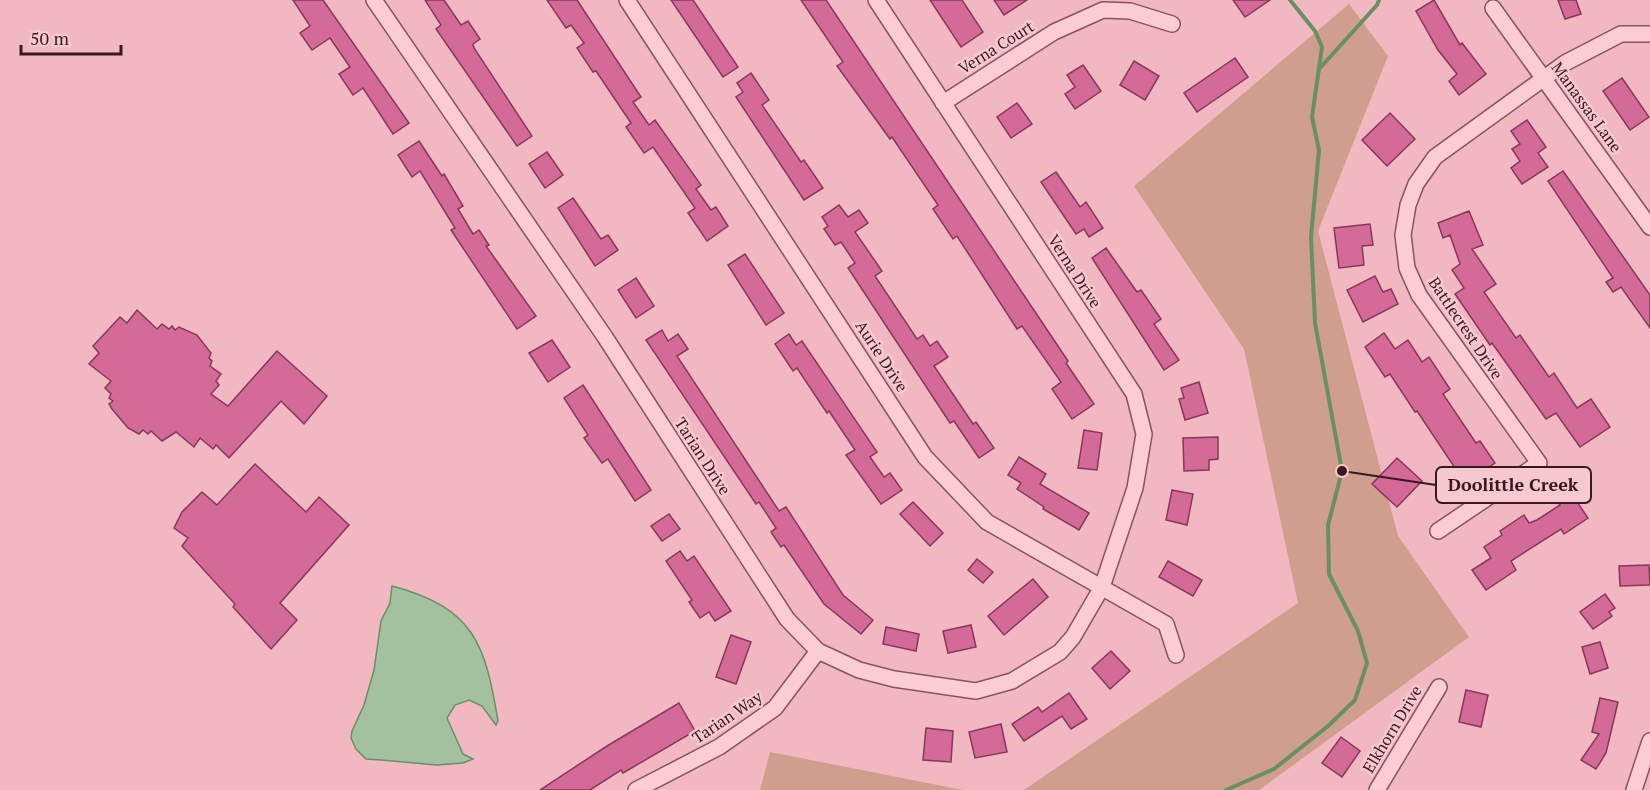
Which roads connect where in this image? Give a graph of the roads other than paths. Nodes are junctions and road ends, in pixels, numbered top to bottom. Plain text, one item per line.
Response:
1 (374, 0) edge
2 (627, 0) edge
3 (876, 0) edge
4 (1493, 8) dead end
5 (1172, 24) dead end
6 (1650, 34) edge
7 (1544, 78) junction
8 (944, 103) junction
9 (1650, 227) edge
10 (1438, 531) dead end
11 (1102, 587) junction
12 (818, 651) junction
13 (1176, 655) dead end
14 (1439, 687) dead end
15 (1650, 741) edge
16 (636, 790) edge
17 (1377, 790) edge
18 (1634, 790) edge

1 - 12 street, Tarian Drive
2 - 11 street, Aurie Drive
3 - 8 street, Verna Drive
4 - 7 street, Manassas Lane
5 - 8 street, Verna Court
6 - 7 street, Battlecrest Drive
7 - 9 street, Manassas Lane
7 - 10 street, Battlecrest Drive
8 - 11 street, Verna Drive
11 - 12 street, Tarian Drive
11 - 13 street, Aurie Drive
12 - 16 street, Tarian Way
14 - 17 street, Elkhorn Drive
15 - 18 street

